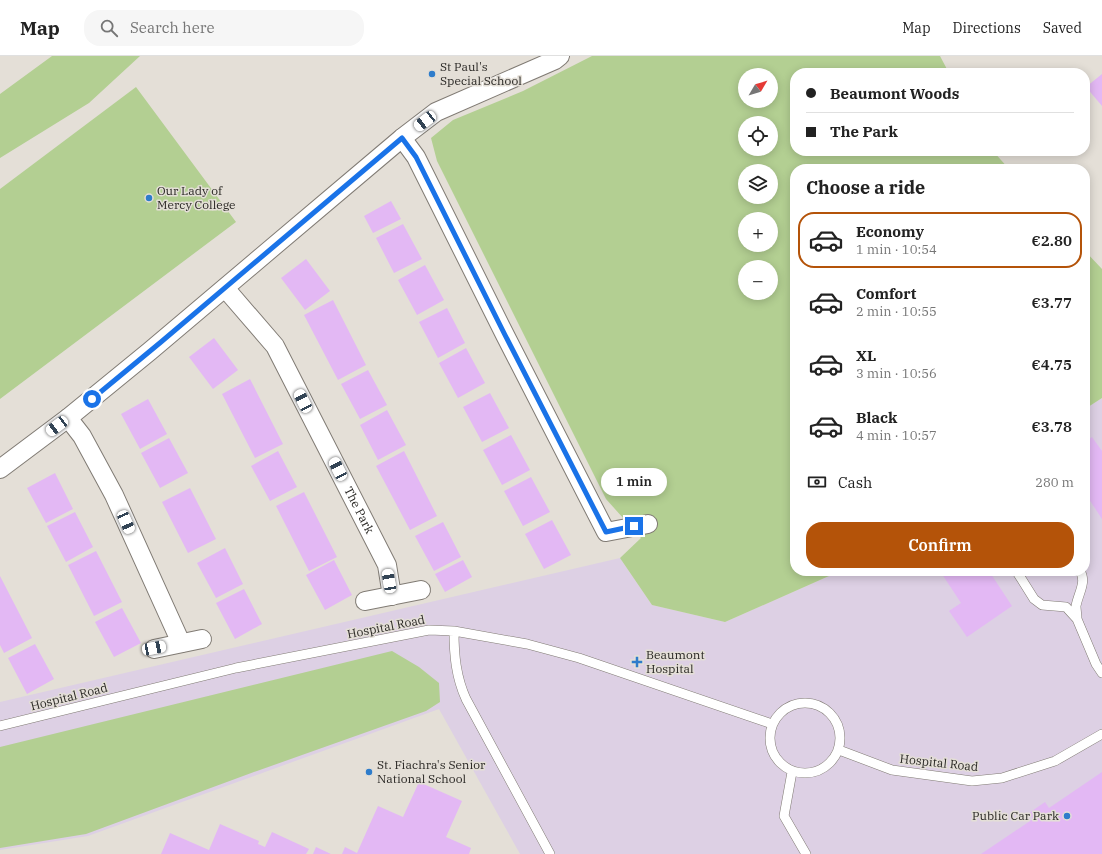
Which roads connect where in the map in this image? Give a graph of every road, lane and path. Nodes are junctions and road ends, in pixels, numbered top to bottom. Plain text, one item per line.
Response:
1 (560, 56) edge
2 (402, 138) junction
3 (225, 288) junction
4 (68, 418) junction
5 (0, 469) edge
6 (648, 524) dead end
7 (1020, 576) edge
8 (1082, 576) edge
9 (421, 590) dead end
10 (392, 596) junction
11 (365, 601) dead end
12 (1077, 619) junction
13 (454, 631) junction
14 (202, 639) dead end
15 (181, 643) junction
16 (154, 648) dead end
17 (1102, 673) edge
18 (772, 724) junction
19 (0, 726) edge
20 (1102, 734) edge
21 (839, 750) junction
22 (792, 772) junction
23 (550, 854) edge
24 (806, 854) edge

1 - 2 street
2 - 3 street
2 - 6 street
3 - 4 street
3 - 10 street, The Park
4 - 5 street
4 - 15 street
7 - 12 lane
8 - 12 lane
9 - 10 street
10 - 11 street
12 - 17 lane
13 - 18 lane, Hospital Road
13 - 19 lane, Hospital Road
13 - 23 lane
14 - 15 street
15 - 16 street
18 - 21 lane
18 - 22 lane
20 - 21 lane, Hospital Road
21 - 22 lane
22 - 24 lane

